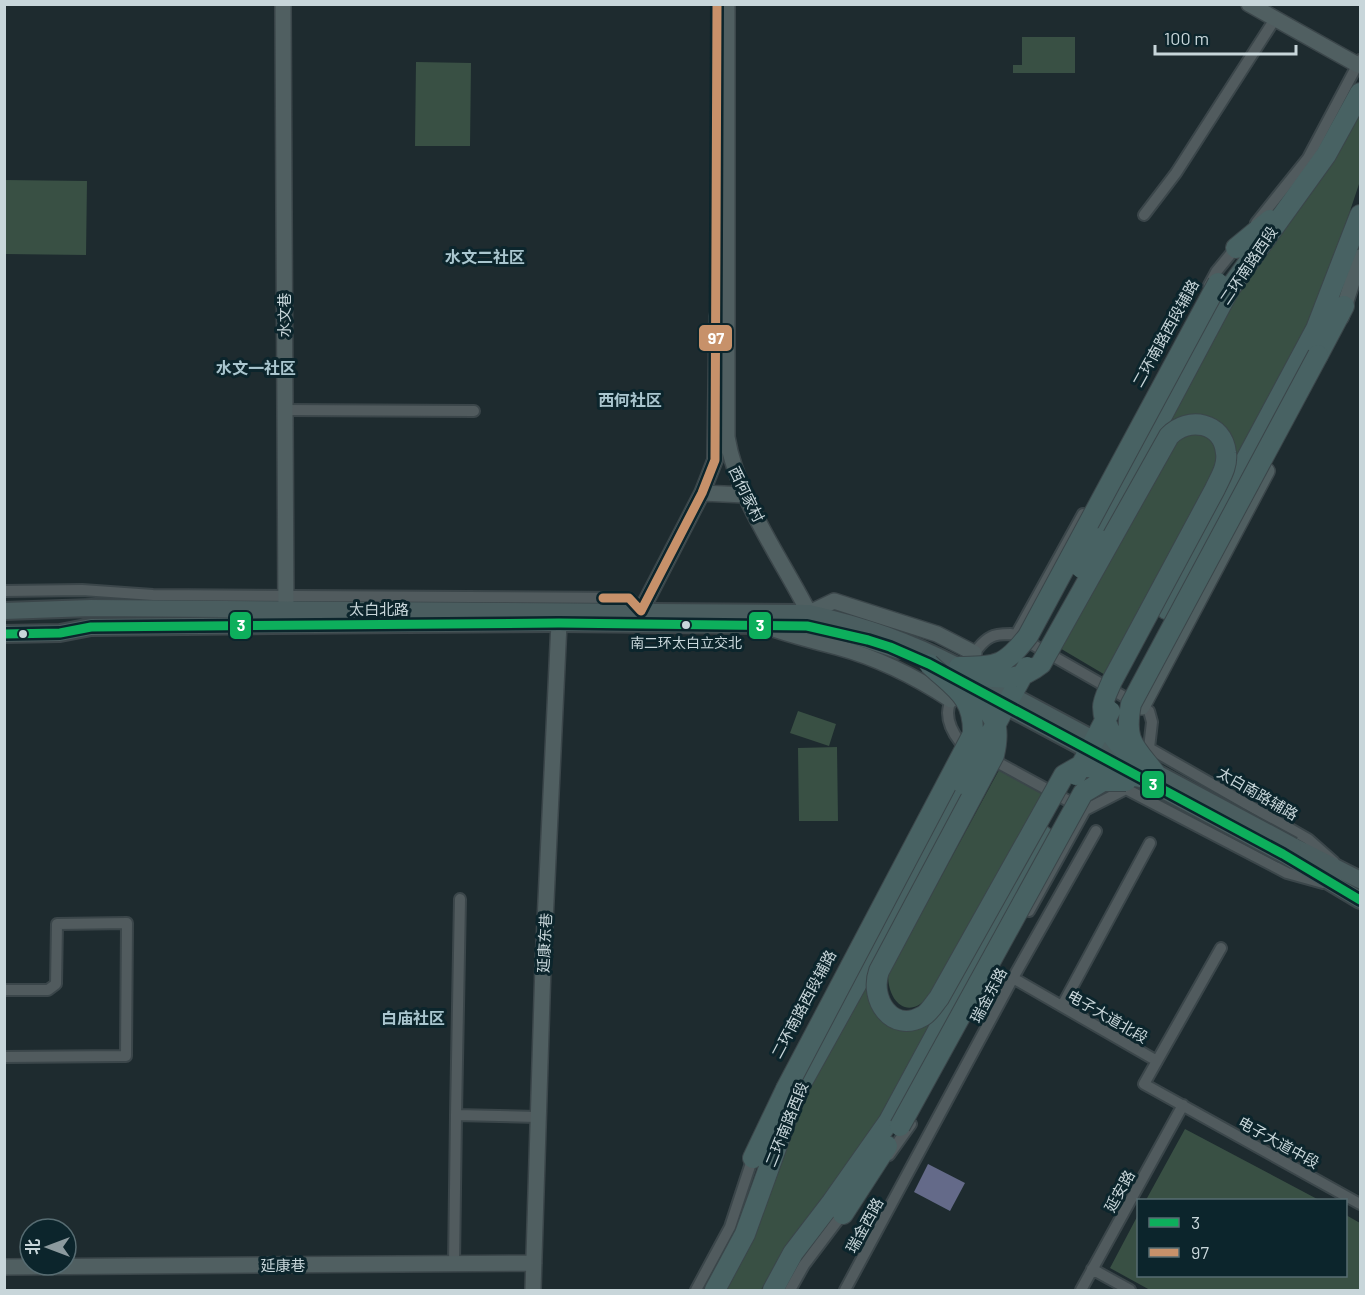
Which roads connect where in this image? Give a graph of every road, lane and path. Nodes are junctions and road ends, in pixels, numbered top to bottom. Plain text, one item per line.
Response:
1 (283, 4) edge
2 (717, 4) edge
3 (727, 4) edge
4 (1249, 4) edge
5 (1275, 19) junction
6 (1359, 63) edge
7 (1360, 93) edge
8 (1291, 203) junction
9 (1144, 215) dead end
10 (1360, 215) edge
11 (1236, 248) junction
12 (1360, 257) edge
13 (1224, 286) junction
14 (1344, 306) junction
15 (284, 410) junction
16 (474, 411) dead end
17 (1158, 452) junction
18 (1130, 476) junction
19 (1215, 489) junction
20 (702, 493) junction
21 (745, 495) junction
22 (1127, 512) junction
23 (1214, 520) junction
24 (1193, 531) junction
25 (4, 591) edge
26 (286, 610) junction
27 (4, 611) edge
28 (640, 611) junction
29 (809, 613) junction
30 (559, 623) junction
31 (762, 625) junction
32 (4, 633) edge
33 (1016, 635) junction
34 (974, 653) junction
35 (929, 664) junction
36 (964, 677) junction
37 (951, 700) junction
38 (1142, 706) junction
39 (960, 742) junction
40 (1149, 748) junction
41 (1141, 776) junction
42 (1085, 810) junction
43 (1096, 831) dead end
44 (1150, 843) dead end
45 (1288, 850) junction
46 (1345, 872) junction
47 (1360, 880) edge
48 (1336, 886) junction
49 (460, 899) dead end
50 (1360, 900) edge
51 (913, 907) junction
52 (886, 931) junction
53 (968, 947) junction
54 (1221, 948) dead end
55 (885, 960) junction
56 (968, 973) junction
57 (1013, 978) junction
58 (945, 986) junction
59 (4, 990) edge
60 (1062, 1006) junction
61 (4, 1057) edge
62 (1157, 1061) junction
63 (791, 1091) junction
64 (1183, 1105) junction
65 (456, 1114) junction
66 (538, 1118) junction
67 (895, 1123) junction
68 (753, 1158) junction
69 (909, 1174) joint
70 (1360, 1204) edge
71 (838, 1208) junction
72 (534, 1263) junction
73 (454, 1264) junction
74 (4, 1267) edge
75 (1092, 1269) junction
76 (533, 1290) edge
77 (696, 1290) edge
78 (715, 1290) edge
79 (773, 1290) edge
80 (790, 1290) edge
81 (845, 1290) edge
82 (1081, 1290) edge
83 (1130, 1290) edge

1 - 15 street, 水文巷
2 - 20 street, 西何家村
3 - 21 street, 西何家村
4 - 5 street
5 - 6 street
5 - 9 street
6 - 11 street, 二环南路西段辅路
7 - 8 highway
8 - 11 highway
8 - 13 highway
10 - 23 highway
11 - 33 street, 二环南路西段辅路
12 - 14 street
13 - 18 highway, 二环南路西段
13 - 36 highway, bridge
14 - 38 street
14 - 41 highway, bridge
15 - 16 street
15 - 26 street, 水文巷
17 - 18 highway
17 - 19 highway, bridge
17 - 22 highway, bridge
18 - 22 highway
18 - 52 highway, 二环南路西段, bridge
19 - 23 highway
19 - 24 highway, bridge
20 - 21 street
20 - 28 street, 西何家村
21 - 29 street, 西何家村
22 - 36 highway, bridge
23 - 24 highway
23 - 56 highway, bridge
24 - 41 highway, bridge
25 - 26 street
26 - 27 main road, 太白北路
26 - 28 main road, 太白北路
26 - 30 main road, 太白北路
26 - 32 main road, 太白北路
28 - 29 main road, 太白北路
29 - 34 street
29 - 36 main road, 太白北路
30 - 31 main road, 太白北路
30 - 66 street, 延康东巷
31 - 35 main road, 太白北路
31 - 37 street
33 - 34 street
33 - 38 street
34 - 37 street
35 - 36 main road, 太白北路
35 - 63 highway, bridge
36 - 41 main road, bridge
36 - 51 highway, bridge
37 - 39 street
38 - 40 street
39 - 42 street
39 - 68 street, 二环南路西段辅路
40 - 41 street
40 - 46 street, 太白南路辅路
41 - 42 street
41 - 45 main road, bridge
41 - 48 street
41 - 53 highway, bridge
41 - 67 highway, bridge
42 - 71 street
43 - 57 street, 瑞金东路
44 - 60 street
45 - 46 main road
45 - 48 main road
46 - 47 main road
48 - 50 main road
49 - 65 street
51 - 52 highway
51 - 55 highway, bridge
52 - 55 highway
52 - 63 highway, 二环南路西段
53 - 56 highway
53 - 58 highway, bridge
54 - 62 street
55 - 58 highway, bridge
56 - 58 highway
56 - 67 highway
57 - 60 street, 电子大道北段
57 - 69 street, 瑞金东路
59 - 61 street
60 - 62 street, 电子大道北段
62 - 64 street, 电子大道北段
63 - 68 highway
63 - 78 highway, 二环南路西段
64 - 70 street, 电子大道中段
64 - 75 street, 延安路
65 - 66 street
65 - 73 street
66 - 72 street, 延康东巷
67 - 71 highway
68 - 77 street, 二环南路西段辅路
69 - 81 street, 瑞金西路
71 - 79 highway
71 - 80 street
72 - 73 street, 延康巷
72 - 76 street
73 - 74 street, 延康巷
75 - 82 street, 延安路
75 - 83 street

